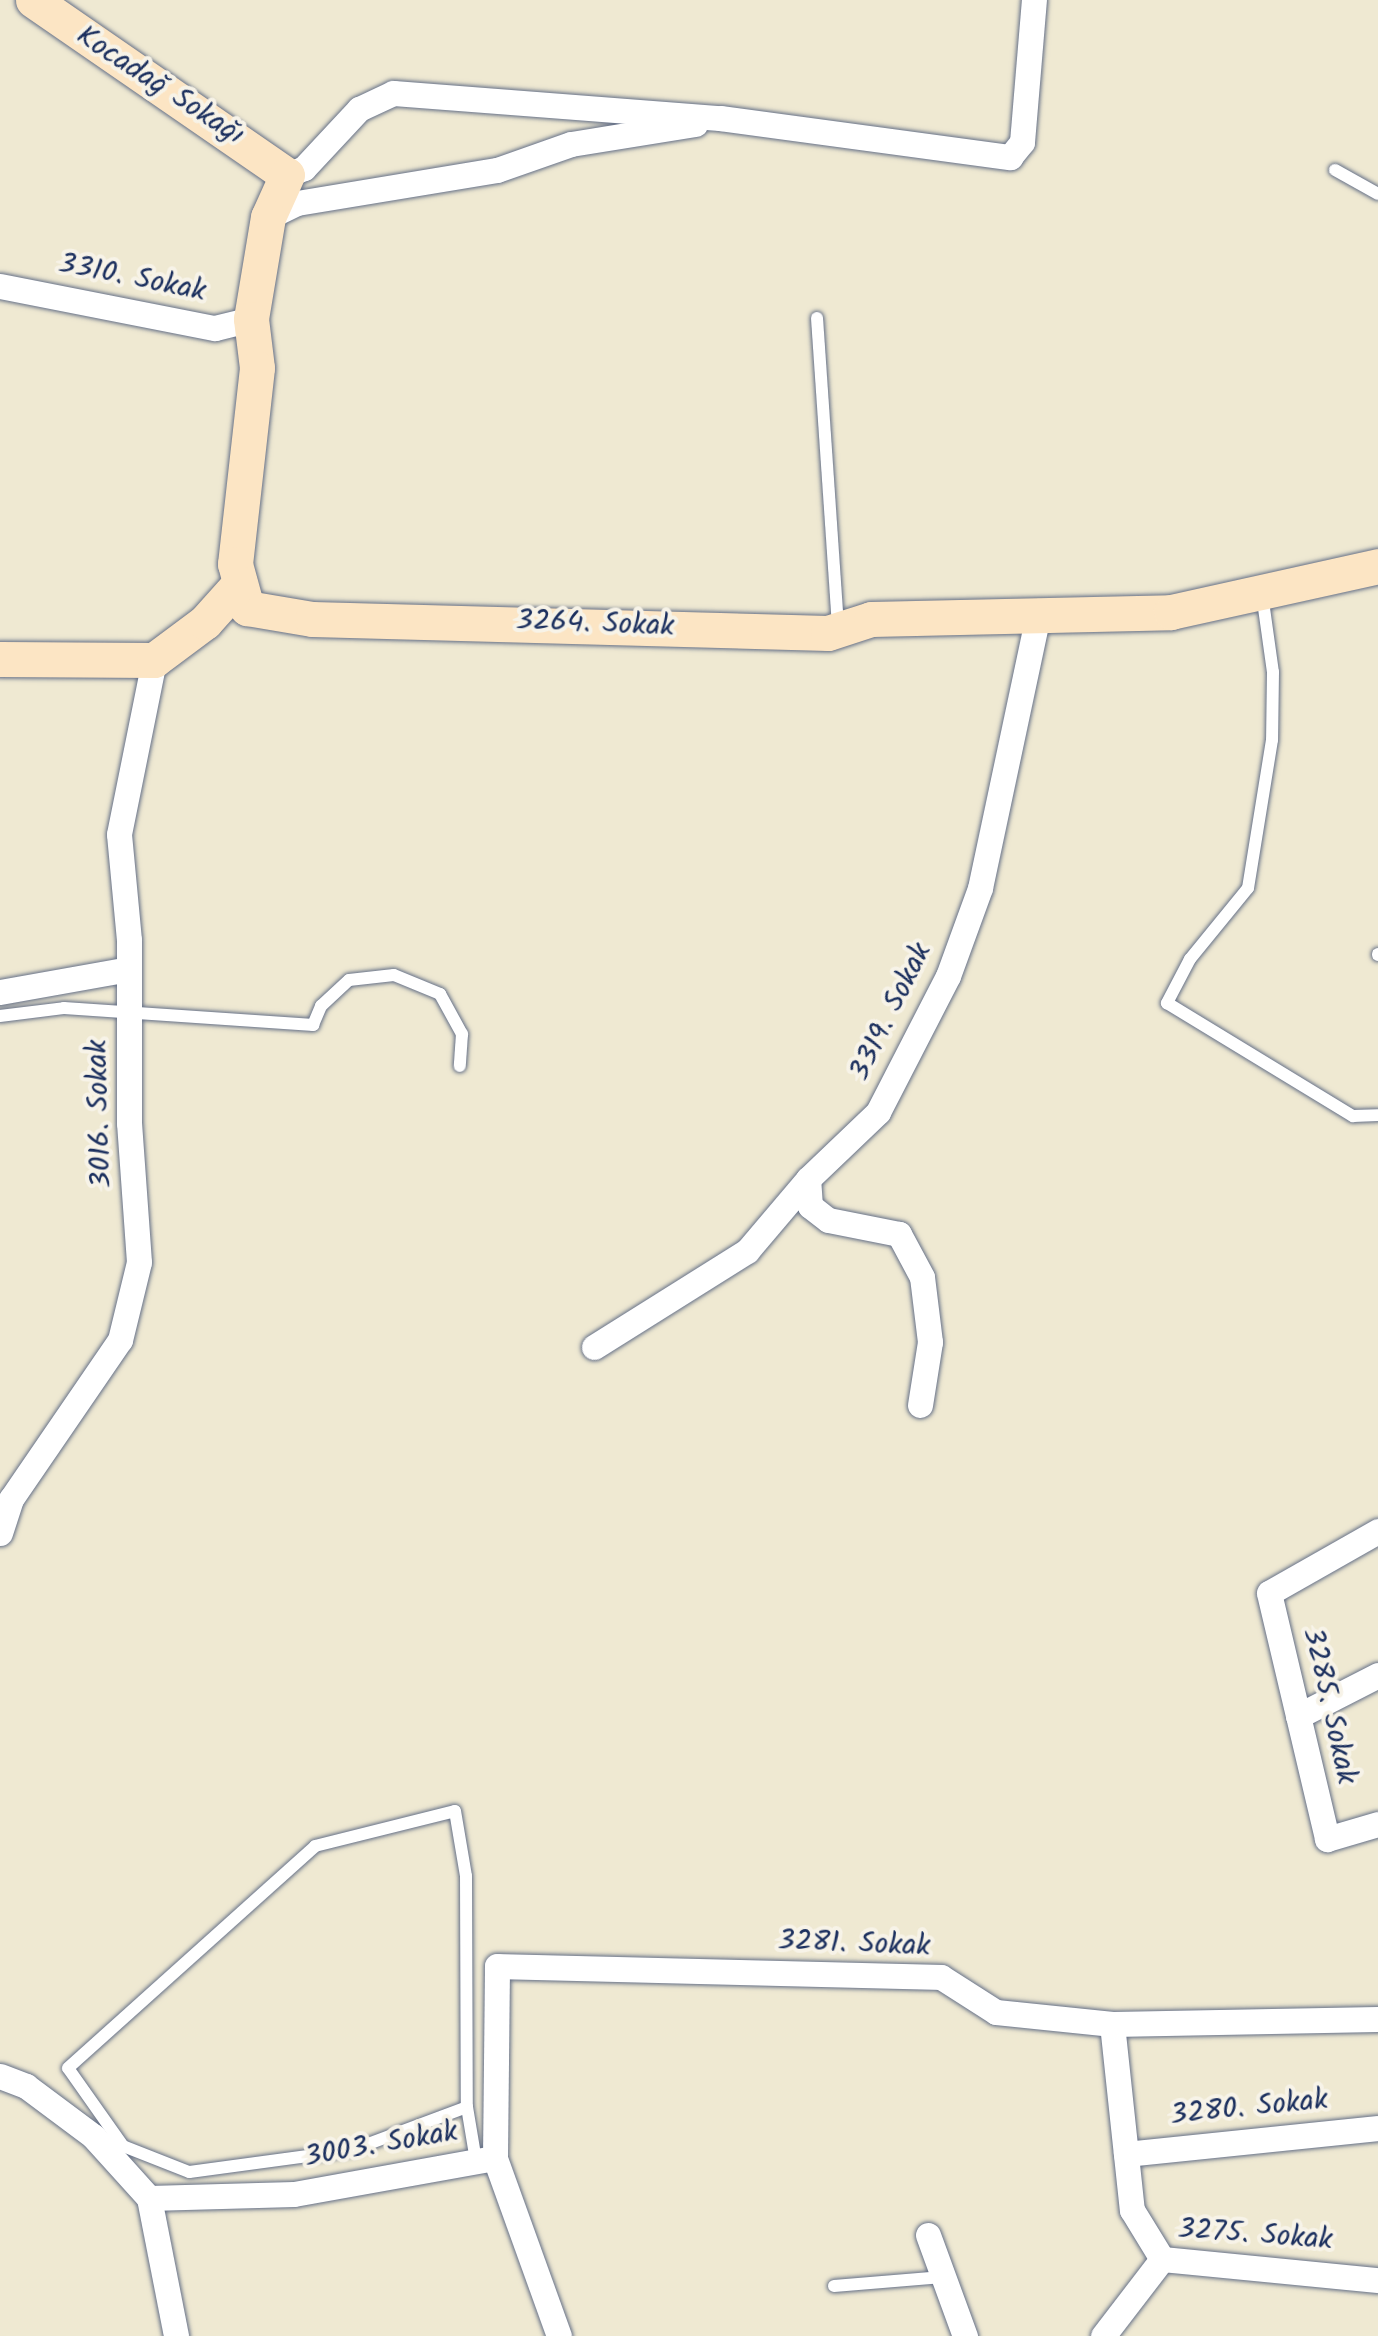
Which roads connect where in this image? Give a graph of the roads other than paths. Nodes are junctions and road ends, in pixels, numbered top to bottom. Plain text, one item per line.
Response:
1 (32, 0) edge
2 (1034, 0) edge
3 (720, 118) junction
4 (1335, 170) dead end
5 (286, 175) junction
6 (1378, 194) edge
7 (268, 217) junction
8 (0, 286) edge
9 (817, 318) dead end
10 (251, 319) junction
11 (1378, 566) edge
12 (240, 583) junction
13 (1261, 592) junction
14 (1039, 611) junction
15 (838, 630) junction
16 (0, 659) edge
17 (154, 660) junction
18 (130, 969) junction
19 (0, 992) edge
20 (129, 1010) junction
21 (0, 1016) edge
22 (460, 1066) dead end
23 (1378, 1115) edge
24 (808, 1178) junction
25 (594, 1347) dead end
26 (920, 1405) dead end
27 (1378, 1531) edge
28 (0, 1533) edge
29 (1378, 1675) edge
30 (1298, 1716) junction
31 (1378, 1824) edge
32 (1378, 2018) edge
33 (1112, 2024) junction
34 (0, 2076) edge
35 (467, 2107) junction
36 (1378, 2128) edge
37 (1126, 2154) junction
38 (485, 2160) junction
39 (149, 2198) junction
40 (928, 2235) dead end
41 (1162, 2260) junction
42 (943, 2277) junction
43 (1378, 2280) edge
44 (834, 2286) dead end
45 (176, 2336) edge
46 (558, 2336) edge
47 (965, 2336) edge
48 (1104, 2336) edge

1 - 5 street, Kocadağ Sokağı
2 - 3 street
3 - 5 street
3 - 7 street
4 - 6 lane
5 - 7 street
7 - 10 street
8 - 10 street, 3310. Sokak
9 - 15 lane
10 - 12 street
11 - 13 street, 3264. Sokak
12 - 15 street, 3264. Sokak
12 - 17 street
13 - 14 street, 3264. Sokak
13 - 23 lane
14 - 15 street, 3264. Sokak
14 - 24 street, 3319. Sokak
16 - 17 street
17 - 18 street, 3016. Sokak
18 - 19 street
18 - 20 street, 3016. Sokak
20 - 21 lane
20 - 22 lane
20 - 28 street, 3016. Sokak
24 - 25 street, 3319. Sokak
24 - 26 street
27 - 30 street, 3285. Sokak
29 - 30 street
30 - 31 street, 3285. Sokak
32 - 33 street, 3281. Sokak
33 - 37 street
33 - 38 street, 3281. Sokak
34 - 39 street
35 - 35 lane
35 - 38 lane
36 - 37 street, 3280. Sokak
37 - 41 street
38 - 39 street, 3003. Sokak
38 - 46 street, 3003. Sokak
39 - 45 street
40 - 42 street
41 - 43 street, 3275. Sokak
41 - 48 street, 3275. Sokak
42 - 44 lane
42 - 47 street

